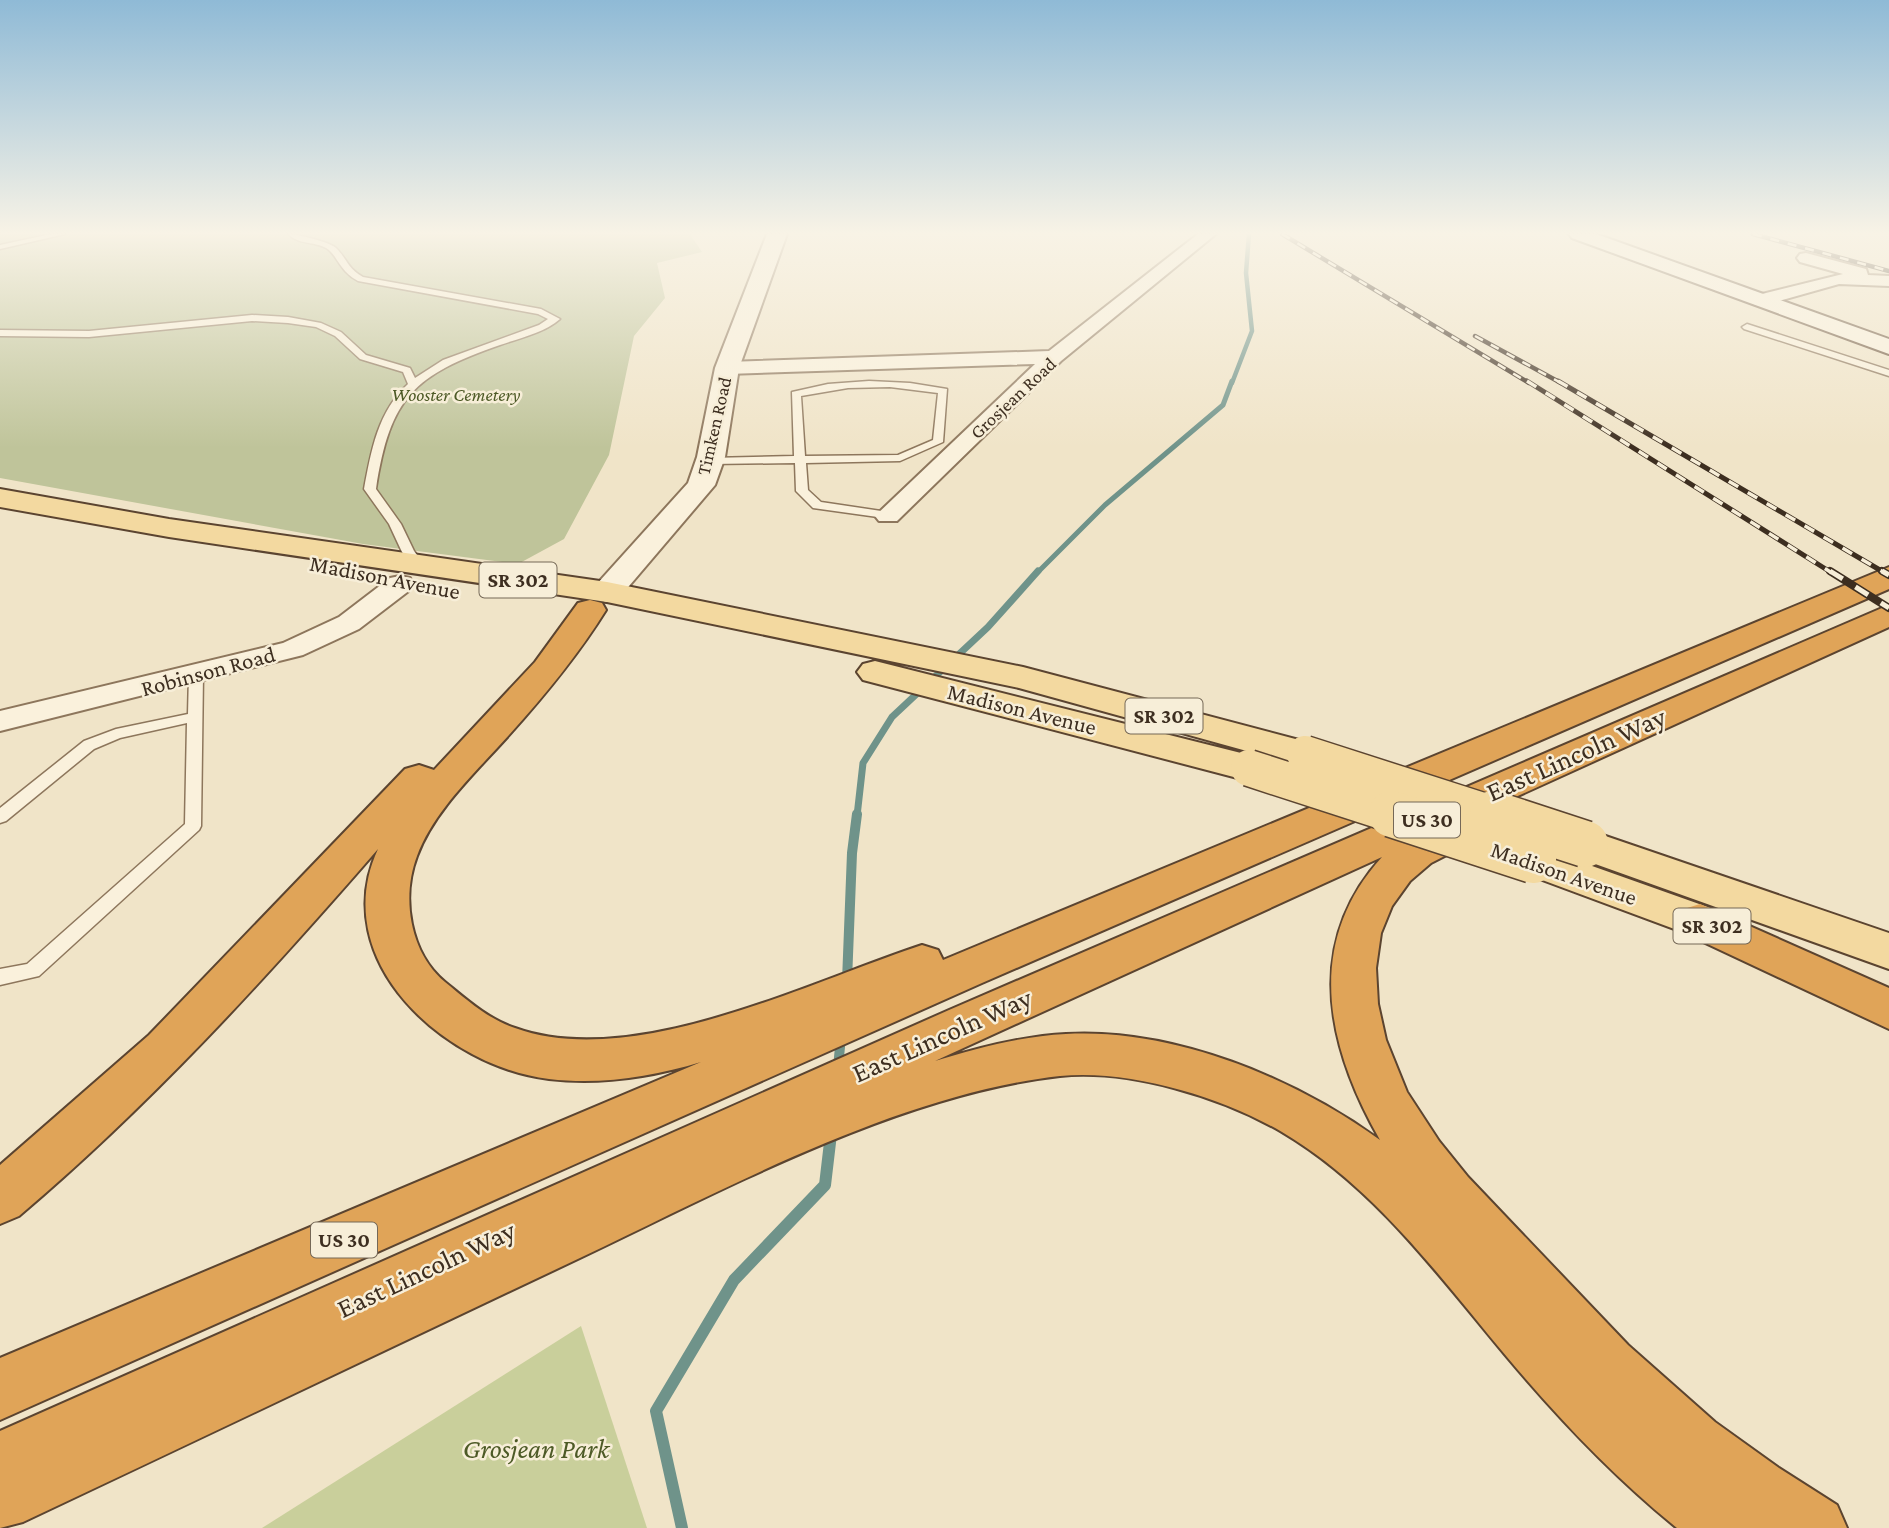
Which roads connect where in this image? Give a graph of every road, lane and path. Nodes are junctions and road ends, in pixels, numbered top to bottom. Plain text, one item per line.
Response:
1 (504, 305) edge
2 (750, 305) edge
3 (1119, 305) edge
4 (1775, 305) edge
5 (1747, 327) dead end
6 (0, 333) edge
7 (1889, 347) edge
8 (1054, 358) junction
9 (437, 367) junction
10 (727, 368) junction
11 (407, 370) junction
12 (1889, 373) edge
13 (412, 382) junction
14 (710, 461) junction
15 (800, 461) junction
16 (0, 498) edge
17 (888, 516) joint
18 (410, 576) junction
19 (1889, 577) edge
20 (598, 601) junction
21 (1889, 615) edge
22 (1889, 634) edge
23 (196, 674) junction
24 (1010, 690) junction
25 (195, 718) junction
26 (0, 721) edge
27 (0, 817) edge
28 (1700, 921) junction
29 (1889, 951) edge
30 (0, 977) edge
31 (1889, 996) edge
32 (1889, 1009) edge
33 (967, 1049) junction
34 (694, 1068) junction
35 (672, 1172) junction
36 (0, 1198) edge
37 (0, 1389) edge
38 (0, 1464) edge
39 (0, 1499) edge
40 (1730, 1528) edge
41 (1814, 1528) edge

1 - 9 lane
2 - 10 street, Timken Road
3 - 8 street, Grosjean Road
4 - 7 street
5 - 12 lane
6 - 11 lane
8 - 10 street
8 - 17 street, Grosjean Road
9 - 11 lane
9 - 13 lane
10 - 14 street, Timken Road
11 - 13 lane
13 - 18 lane
14 - 15 lane
14 - 20 street, Timken Road
15 - 15 lane
15 - 17 lane
16 - 18 main road, Madison Avenue / SR 302
18 - 20 main road, Madison Avenue / SR 302
18 - 23 street, Robinson Road
19 - 34 highway, East Lincoln Way / US 30
20 - 24 main road, Madison Avenue / SR 302
20 - 34 highway
20 - 36 highway
21 - 33 highway, East Lincoln Way / US 30
22 - 41 highway
23 - 25 lane
23 - 26 street, Robinson Road
24 - 28 main road, Madison Avenue / SR 302, bridge
24 - 29 main road, Madison Avenue / SR 302, bridge
25 - 27 lane
25 - 30 lane
28 - 31 main road, Madison Avenue / SR 302
28 - 32 highway
33 - 35 highway
33 - 40 highway
34 - 37 highway, East Lincoln Way / US 30
35 - 38 highway, East Lincoln Way / US 30
35 - 39 highway

